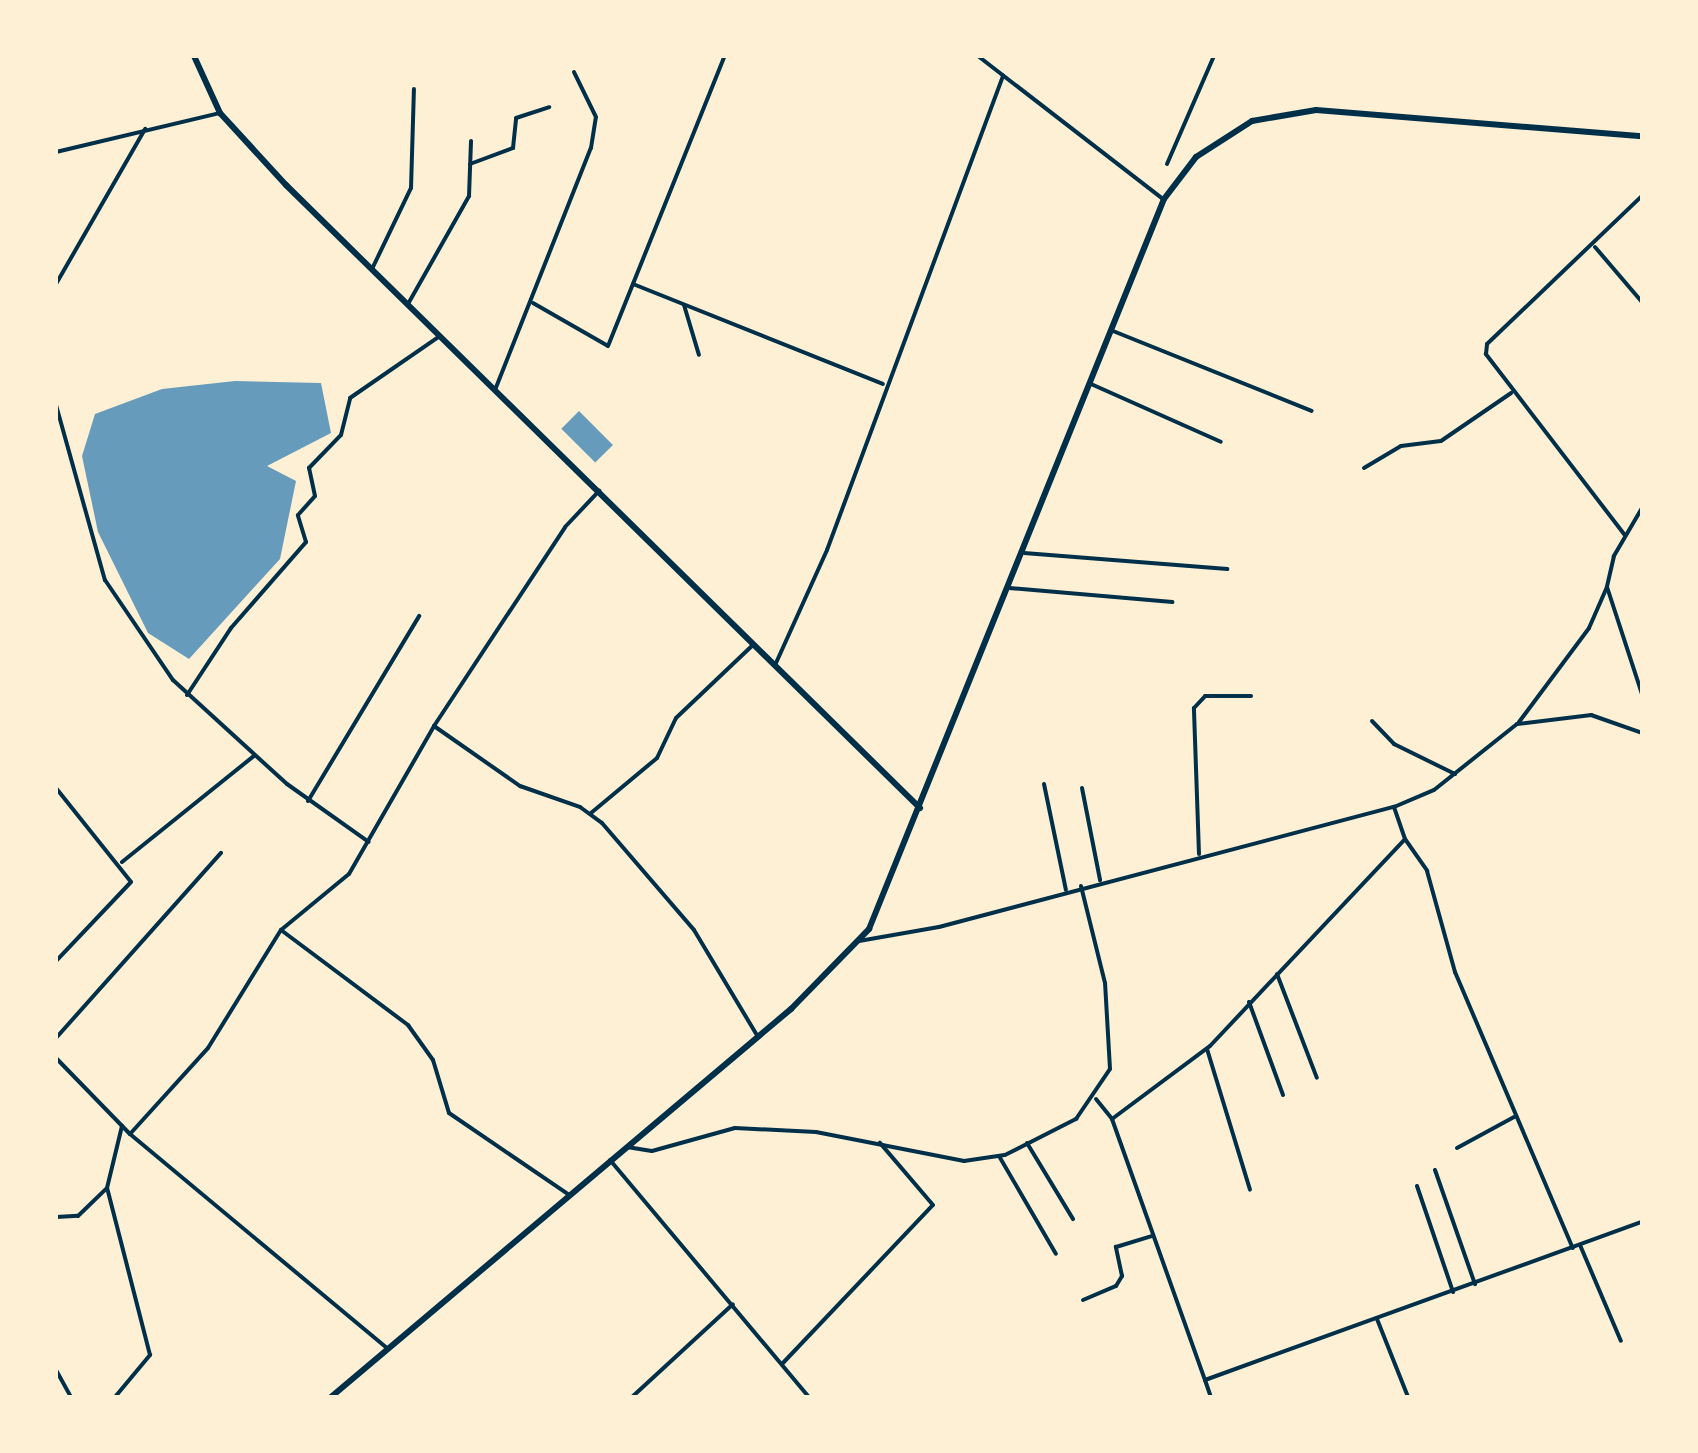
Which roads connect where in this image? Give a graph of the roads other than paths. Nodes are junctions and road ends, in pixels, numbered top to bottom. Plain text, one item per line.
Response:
1 (194, 56) edge
2 (978, 56) edge
3 (1214, 56) edge
4 (724, 57) edge
5 (574, 72) dead end
6 (1003, 76) junction
7 (414, 89) dead end
8 (549, 107) dead end
9 (220, 113) junction
10 (145, 129) junction
11 (1642, 136) edge
12 (471, 141) dead end
13 (56, 152) edge
14 (470, 164) junction
15 (1167, 164) dead end
16 (1642, 196) edge
17 (1164, 199) junction
18 (1595, 247) junction
19 (372, 269) junction
20 (56, 284) edge
21 (633, 284) junction
22 (1642, 302) edge
23 (533, 303) junction
24 (408, 304) junction
25 (684, 304) junction
26 (1113, 331) junction
27 (440, 336) junction
28 (699, 355) dead end
29 (883, 384) junction
30 (1091, 384) junction
31 (495, 390) junction
32 (1511, 393) junction
33 (56, 405) edge
34 (1312, 411) dead end
35 (58, 421) edge
36 (1221, 442) dead end
37 (1364, 468) dead end
38 (599, 490) junction
39 (1642, 508) edge
40 (1624, 534) junction
41 (1024, 553) junction
42 (1227, 569) dead end
43 (1607, 587) junction
44 (1009, 588) junction
45 (1172, 602) dead end
46 (419, 616) dead end
47 (754, 643) junction
48 (776, 663) junction
49 (1642, 694) edge
50 (187, 695) junction
51 (1251, 696) dead end
52 (1372, 721) dead end
53 (1517, 724) junction
54 (434, 726) junction
55 (1642, 733) edge
56 (254, 756) junction
57 (1455, 774) junction
58 (1044, 784) dead end
59 (56, 788) edge
60 (1082, 788) dead end
61 (308, 801) junction
62 (1394, 807) junction
63 (920, 808) junction
64 (591, 813) junction
65 (1405, 839) junction
66 (369, 842) junction
67 (221, 853) dead end
68 (1199, 854) junction
69 (121, 863) junction
70 (1100, 880) junction
71 (1081, 886) junction
72 (1066, 890) junction
73 (281, 930) junction
74 (859, 941) junction
75 (56, 961) edge
76 (1277, 974) junction
77 (1249, 1002) junction
78 (758, 1037) junction
79 (56, 1038) edge
80 (1207, 1049) junction
81 (56, 1058) edge
82 (1317, 1078) dead end
83 (1283, 1095) dead end
84 (1096, 1099) junction
85 (1516, 1116) junction
86 (1112, 1119) junction
87 (122, 1126) junction
88 (130, 1134) junction
89 (880, 1142) junction
90 (1027, 1143) junction
91 (626, 1147) junction
92 (1457, 1148) dead end
93 (999, 1156) junction
94 (610, 1160) junction
95 (1435, 1170) dead end
96 (1417, 1186) dead end
97 (107, 1188) junction
98 (1250, 1190) dead end
99 (569, 1195) junction
100 (56, 1217) edge
101 (1073, 1219) dead end
102 (1642, 1222) edge
103 (1152, 1236) junction
104 (1580, 1245) junction
105 (1573, 1248) junction
106 (1056, 1254) dead end
107 (1475, 1284) junction
108 (1453, 1292) junction
109 (1083, 1300) dead end
110 (733, 1304) junction
111 (1377, 1319) junction
112 (1621, 1341) dead end
113 (387, 1348) junction
114 (782, 1364) junction
115 (56, 1370) edge
116 (1205, 1380) junction
117 (71, 1397) edge
118 (115, 1397) edge
119 (331, 1397) edge
120 (632, 1397) edge
121 (809, 1397) edge
122 (1211, 1397) edge
123 (1408, 1397) edge

1 - 9 main road
2 - 6 street
3 - 15 street
4 - 21 street
5 - 23 street
6 - 17 street
6 - 29 street
7 - 19 street
8 - 14 street
9 - 10 street
9 - 19 main road
10 - 13 street
10 - 20 street
11 - 17 main road
12 - 14 street
14 - 24 street
16 - 18 street
17 - 26 main road
18 - 22 street
18 - 32 street
19 - 24 main road
21 - 23 street
21 - 25 street
23 - 31 street
24 - 27 main road
25 - 28 street
25 - 29 street
26 - 30 main road
26 - 34 street
27 - 31 main road
27 - 50 street
29 - 48 street
30 - 36 street
30 - 41 main road
31 - 38 main road
32 - 37 street
32 - 40 street
33 - 35 street
35 - 50 street
38 - 47 main road
38 - 54 street
39 - 40 street
40 - 43 street
41 - 42 street
41 - 44 main road
43 - 49 street
43 - 53 street
44 - 45 street
44 - 63 main road
46 - 61 street
47 - 48 main road
47 - 64 street
48 - 63 main road
50 - 56 street
51 - 68 street
52 - 57 street
53 - 55 street
53 - 57 street
54 - 64 street
54 - 66 street
56 - 61 street
56 - 69 street
57 - 62 street
58 - 72 street
59 - 69 street
60 - 70 street
61 - 66 street
62 - 65 street
62 - 68 street
63 - 74 main road
64 - 78 street
65 - 76 street
65 - 85 street
66 - 73 street
67 - 79 street
68 - 70 street
69 - 75 street
70 - 71 street
71 - 72 street
71 - 84 street
72 - 74 street
73 - 88 street
73 - 99 street
74 - 78 main road
76 - 77 street
76 - 82 street
77 - 80 street
77 - 83 street
78 - 91 main road
80 - 86 street
80 - 98 street
81 - 87 street
84 - 86 street
84 - 90 street
85 - 92 street
85 - 105 street
86 - 103 street
87 - 88 street
87 - 97 street
88 - 113 street
89 - 91 street
89 - 93 street
89 - 114 street
90 - 93 street
90 - 101 street
91 - 94 main road
93 - 106 street
94 - 99 main road
94 - 110 street
95 - 107 street
96 - 108 street
97 - 100 street
97 - 118 street
99 - 113 main road
102 - 104 street
103 - 109 street
103 - 116 street
104 - 105 street
104 - 112 street
105 - 107 street
107 - 108 street
108 - 111 street
110 - 114 street
110 - 120 street
111 - 116 street
111 - 123 street
113 - 119 main road
114 - 121 street
115 - 117 street
116 - 122 street

